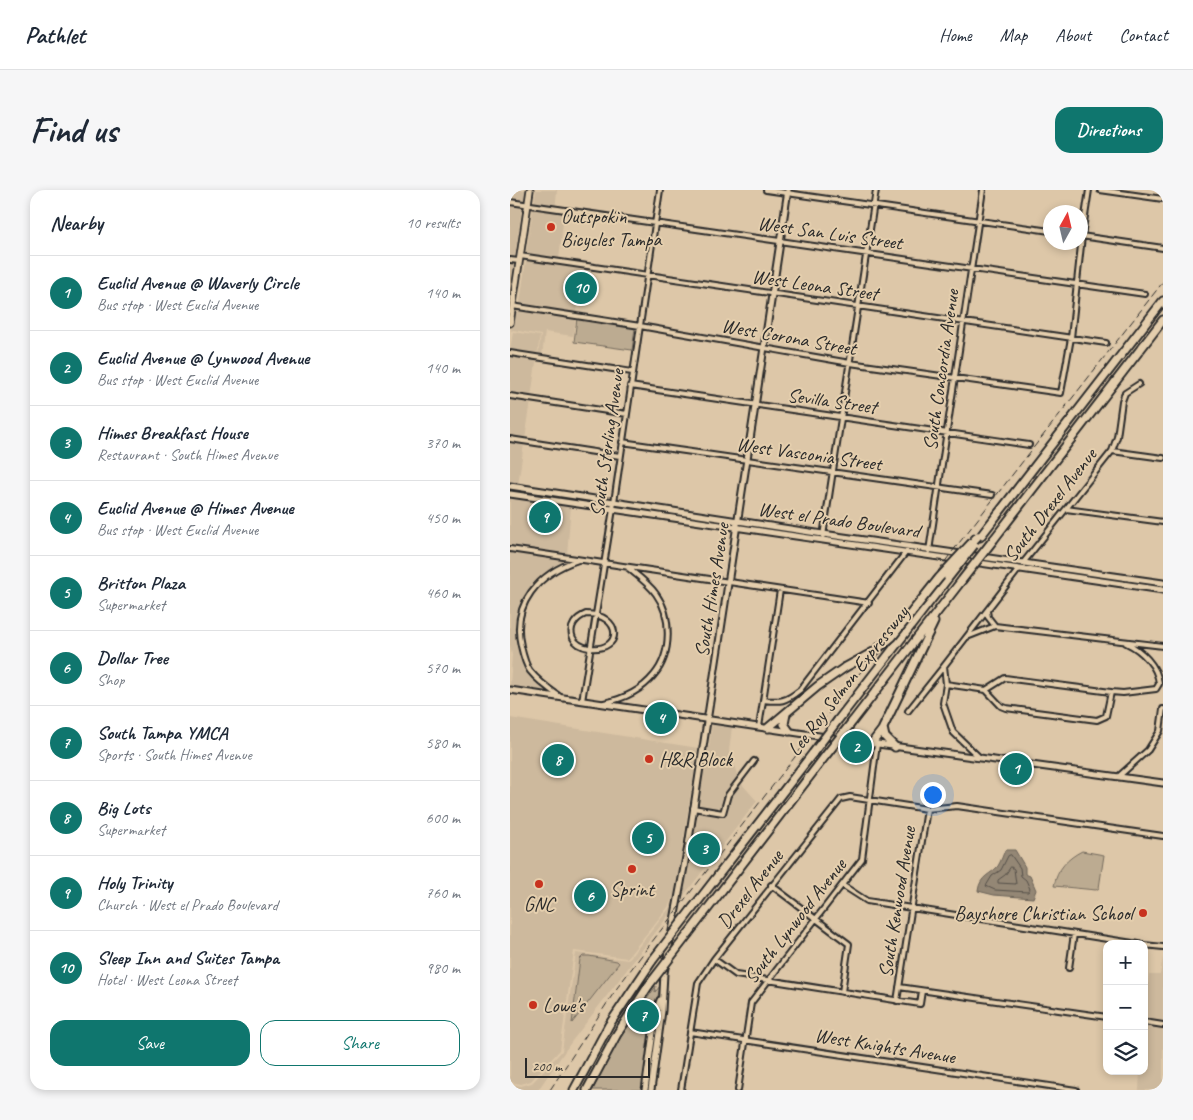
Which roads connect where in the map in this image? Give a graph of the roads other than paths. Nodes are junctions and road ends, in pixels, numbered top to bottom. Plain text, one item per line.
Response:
1 (530, 190) edge
2 (660, 190) edge
3 (766, 190) edge
4 (876, 190) edge
5 (983, 190) edge
6 (1089, 190) edge
7 (1100, 190) edge
8 (788, 192) edge
9 (1163, 199) edge
10 (510, 202) edge
11 (528, 205) junction
12 (874, 205) junction
13 (1086, 205) edge
14 (979, 221) junction
15 (655, 222) junction
16 (1043, 230) edge
17 (1088, 237) edge
18 (781, 241) junction
19 (1163, 248) edge
20 (1080, 250) edge
21 (867, 254) junction
22 (520, 259) junction
23 (510, 260) edge
24 (971, 269) junction
25 (648, 275) junction
26 (1077, 284) junction
27 (773, 294) junction
28 (1145, 294) dead end
29 (1163, 301) edge
30 (512, 306) junction
31 (859, 306) junction
32 (510, 318) edge
33 (1163, 320) edge
34 (965, 322) junction
35 (640, 326) junction
36 (1071, 338) junction
37 (1106, 343) dead end
38 (765, 348) junction
39 (510, 353) edge
40 (850, 363) junction
41 (632, 372) junction
42 (956, 378) junction
43 (1139, 384) dead end
44 (630, 386) junction
45 (510, 396) edge
46 (756, 405) junction
47 (626, 414) junction
48 (841, 418) junction
49 (948, 433) junction
50 (510, 439) edge
51 (622, 442) junction
52 (1029, 445) dead end
53 (1112, 451) junction
54 (620, 456) junction
55 (1163, 458) edge
56 (748, 460) junction
57 (833, 472) junction
58 (510, 486) edge
59 (939, 488) junction
60 (510, 494) edge
61 (565, 495) junction
62 (992, 495) dead end
63 (564, 502) junction
64 (614, 502) junction
65 (613, 508) junction
66 (1066, 509) junction
67 (678, 515) junction
68 (1163, 522) edge
69 (738, 524) junction
70 (980, 535) junction
71 (823, 537) junction
72 (510, 549) edge
73 (908, 549) junction
74 (930, 549) junction
75 (929, 555) junction
76 (580, 560) junction
77 (1023, 562) junction
78 (604, 563) junction
79 (626, 566) junction
80 (1019, 568) junction
81 (1100, 577) junction
82 (729, 582) junction
83 (1163, 584) edge
84 (780, 590) junction
85 (1163, 590) edge
86 (868, 603) junction
87 (942, 606) junction
88 (987, 611) junction
89 (596, 615) junction
90 (995, 626) junction
91 (965, 638) junction
92 (1122, 641) junction
93 (1163, 646) edge
94 (590, 648) junction
95 (944, 666) junction
96 (946, 684) junction
97 (1161, 684) edge
98 (510, 690) edge
99 (986, 690) junction
100 (1111, 692) junction
101 (561, 698) junction
102 (763, 700) junction
103 (582, 701) junction
104 (601, 704) junction
105 (1163, 709) edge
106 (908, 711) dead end
107 (786, 713) junction
108 (707, 719) junction
109 (759, 727) junction
110 (768, 728) junction
111 (883, 728) junction
112 (789, 732) junction
113 (874, 744) junction
114 (895, 746) junction
115 (980, 758) junction
116 (754, 761) dead end
117 (1118, 777) junction
118 (1163, 783) edge
119 (870, 801) junction
120 (693, 808) junction
121 (926, 809) junction
122 (1163, 836) edge
123 (772, 885) junction
124 (842, 885) junction
125 (911, 909) junction
126 (816, 919) junction
127 (1074, 934) junction
128 (1113, 940) edge
129 (1148, 946) edge
130 (1163, 948) edge
131 (714, 959) junction
132 (1069, 968) dead end
133 (767, 981) junction
134 (899, 987) junction
135 (922, 991) junction
136 (842, 992) junction
137 (897, 1001) junction
138 (1103, 1016) edge
139 (1148, 1023) edge
140 (1163, 1025) edge
141 (690, 1032) junction
142 (745, 1040) junction
143 (574, 1090) edge
144 (587, 1090) edge
145 (649, 1090) edge
146 (681, 1090) edge
147 (738, 1090) edge
148 (1076, 1090) edge

1 - 11 main road
2 - 15 street, South Sterling Avenue
3 - 8 street
4 - 12 street
5 - 14 street, South Concordia Avenue
6 - 13 street
7 - 9 street
8 - 12 street
8 - 18 street, South Himes Avenue
10 - 11 street, West San Luis Street
11 - 15 street, West San Luis Street
11 - 22 main road
12 - 14 street
12 - 21 street
14 - 16 street
14 - 24 street, South Concordia Avenue
15 - 18 street, West San Luis Street
15 - 25 street, South Sterling Avenue
17 - 19 street
18 - 21 street, West San Luis Street
18 - 27 street, South Himes Avenue
20 - 26 street
21 - 24 street, West San Luis Street
21 - 31 street
22 - 23 street, West Leona Street
22 - 25 street, West Leona Street
22 - 30 main road
24 - 26 street, West San Luis Street
24 - 34 street, South Concordia Avenue
25 - 27 street, West Leona Street
25 - 35 street, South Sterling Avenue
26 - 28 street, West San Luis Street
26 - 36 street
27 - 31 street, West Leona Street
27 - 38 street, South Himes Avenue
29 - 70 highway, Lee Roy Selmon Expressway
30 - 32 main road
30 - 35 street, West Corona Street
31 - 34 street, West Leona Street
31 - 40 street
33 - 87 highway, Lee Roy Selmon Expressway, bridge
34 - 36 street, West Leona Street
34 - 42 street, South Concordia Avenue
35 - 38 street, West Corona Street
35 - 41 street, South Sterling Avenue
36 - 37 street, West Leona Street
36 - 42 street, West Corona Street
38 - 40 street, West Corona Street
38 - 46 street, South Himes Avenue
39 - 41 street
40 - 42 street, West Corona Street
40 - 48 street
41 - 44 street, South Sterling Avenue
42 - 49 street, South Concordia Avenue
43 - 53 street, South Drexel Avenue
44 - 46 street, Sevilla Street
44 - 47 street, South Sterling Avenue
45 - 47 street
46 - 48 street, Sevilla Street
46 - 56 street, South Himes Avenue
47 - 51 street, South Sterling Avenue
48 - 49 street, Sevilla Street
48 - 57 street
49 - 52 street, Sevilla Street
49 - 59 street, South Concordia Avenue
50 - 54 street
51 - 54 street, South Sterling Avenue
51 - 56 street, West Vasconia Street
53 - 55 street
53 - 66 street, South Drexel Avenue
54 - 64 street, South Sterling Avenue
56 - 57 street, West Vasconia Street
56 - 69 street, South Himes Avenue
57 - 59 street, West Vasconia Street
57 - 71 street
58 - 61 street, West el Prado Boulevard
59 - 62 street, West Vasconia Street
59 - 74 street, South Concordia Avenue
60 - 63 street, West el Prado Boulevard
61 - 63 street
61 - 64 street, West el Prado Boulevard
63 - 65 street, West el Prado Boulevard
64 - 65 street, South Sterling Avenue
64 - 67 street, West el Prado Boulevard
65 - 67 street, West el Prado Boulevard
65 - 78 street, South Sterling Avenue
66 - 68 street
66 - 77 street, South Drexel Avenue
67 - 69 street, West el Prado Boulevard
69 - 71 street, West el Prado Boulevard
69 - 82 street, South Himes Avenue
70 - 107 highway, bridge
70 - 143 highway, Lee Roy Selmon Expressway, bridge
71 - 73 street, West el Prado Boulevard
72 - 76 street
73 - 74 street, West el Prado Boulevard
73 - 75 street, West el Prado Boulevard
73 - 86 street
74 - 75 street, South Concordia Avenue
74 - 77 street, West el Prado Boulevard
75 - 80 street, West el Prado Boulevard
76 - 78 street
76 - 101 street
77 - 80 street, South Drexel Avenue
77 - 81 street, West el Prado Boulevard
78 - 79 street
78 - 89 street, South Sterling Avenue
79 - 82 street
79 - 104 street
80 - 81 street, West el Prado Boulevard
80 - 88 street, South Drexel Avenue
81 - 83 street, West el Prado Boulevard
81 - 85 street, West el Prado Boulevard
82 - 84 street
82 - 108 street, South Himes Avenue
84 - 86 street
84 - 102 street
86 - 102 street
87 - 111 highway
87 - 144 highway, Lee Roy Selmon Expressway, bridge
88 - 90 street
88 - 91 street, South Drexel Avenue
89 - 94 street, South Sterling Avenue
89 - 94 street
89 - 94 street
90 - 91 street
90 - 92 street
91 - 95 street, South Drexel Avenue
92 - 93 street
92 - 97 street
94 - 103 street, South Sterling Avenue
95 - 96 street
95 - 106 street
96 - 99 street
96 - 115 street
97 - 100 street
98 - 101 street
99 - 100 street
99 - 100 street
101 - 103 street
102 - 109 street
103 - 104 street
104 - 108 street
105 - 117 street
107 - 110 highway
107 - 112 highway
108 - 109 street
108 - 120 street, South Himes Avenue
109 - 110 street
110 - 112 street
111 - 113 highway
111 - 114 highway
112 - 113 street
113 - 114 street
113 - 119 street
114 - 115 street
115 - 117 street
116 - 120 street
117 - 118 street
119 - 121 street
119 - 123 street, Drexel Avenue
119 - 124 street, South Lynwood Avenue
120 - 145 street, South Himes Avenue
121 - 122 street
121 - 125 street, South Kenwood Avenue
123 - 126 street
123 - 131 street, Drexel Avenue
124 - 125 street
124 - 126 street, South Lynwood Avenue
125 - 127 street
125 - 134 street, South Kenwood Avenue
126 - 133 street, South Lynwood Avenue
126 - 136 street
127 - 128 street
127 - 132 street
129 - 130 street
131 - 133 street
131 - 141 street, Drexel Avenue
133 - 136 street
133 - 142 street, South Lynwood Avenue
134 - 135 street
134 - 137 street, South Kenwood Avenue
135 - 137 street
135 - 138 street
136 - 137 street
139 - 140 street
141 - 142 street, West Knights Avenue
141 - 146 street, Drexel Avenue
142 - 147 street, South Lynwood Avenue
142 - 148 street, West Knights Avenue

